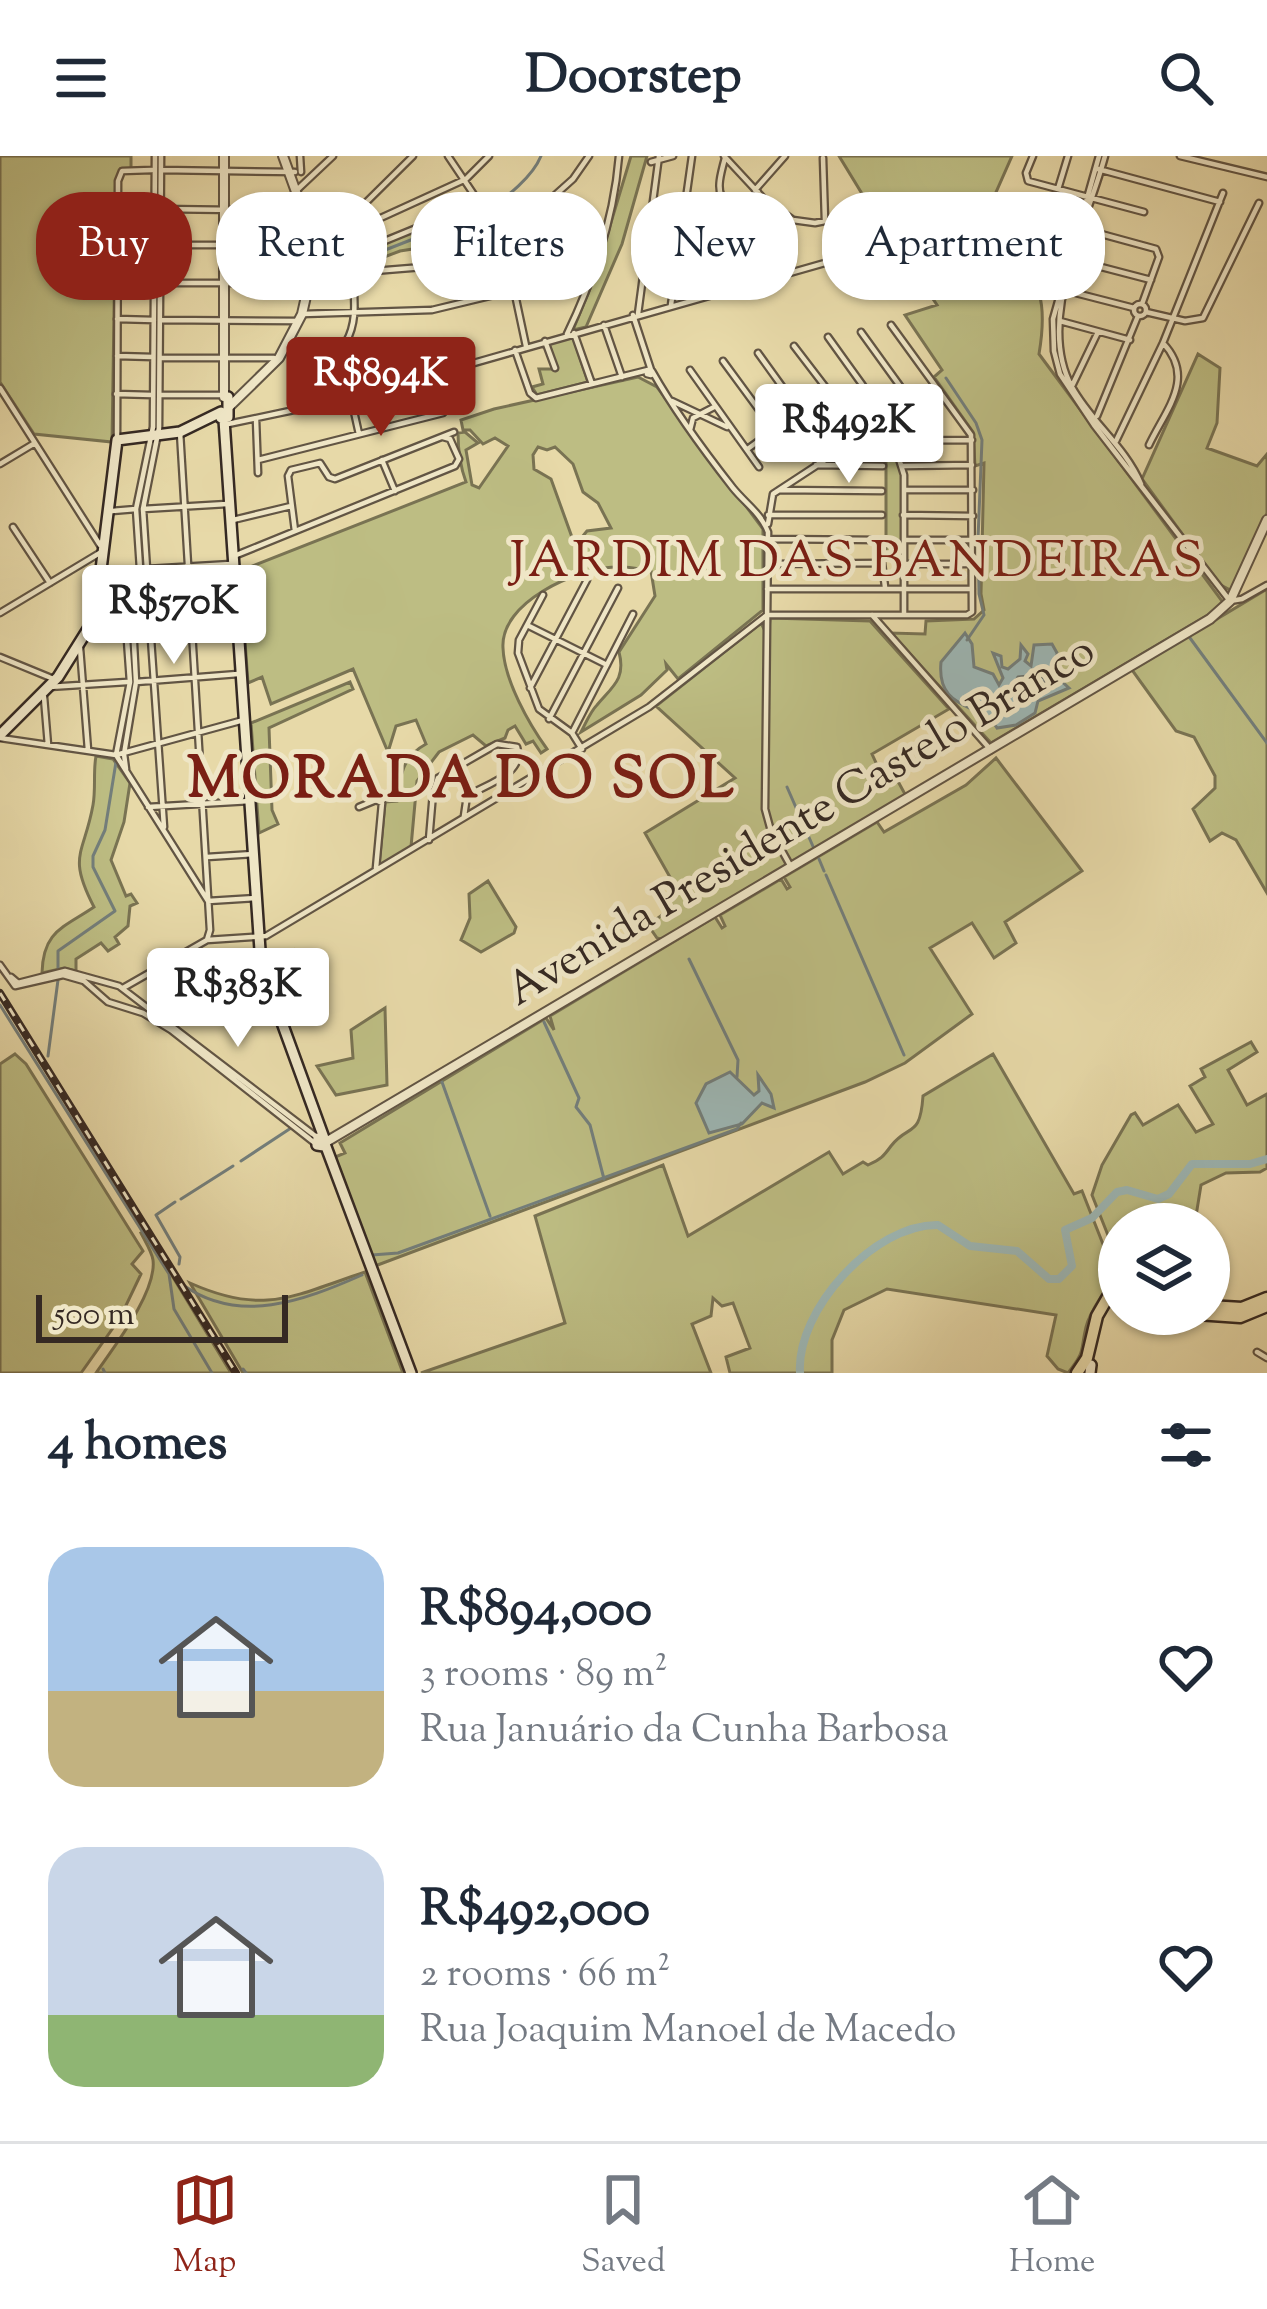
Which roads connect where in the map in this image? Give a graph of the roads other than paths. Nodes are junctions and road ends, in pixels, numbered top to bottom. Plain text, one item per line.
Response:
1 (158, 156) edge
2 (224, 156) edge
3 (283, 156) edge
4 (300, 156) edge
5 (333, 156) edge
6 (413, 156) edge
7 (448, 156) edge
8 (489, 156) edge
9 (574, 156) edge
10 (589, 156) edge
11 (619, 156) edge
12 (673, 156) edge
13 (692, 156) edge
14 (725, 156) edge
15 (785, 156) edge
16 (1033, 156) edge
17 (1068, 156) edge
18 (1102, 156) edge
19 (1180, 156) edge
20 (660, 158) edge
21 (823, 158) edge
22 (651, 162) dead end
23 (581, 168) junction
24 (1098, 169) junction
25 (158, 170) junction
26 (224, 171) junction
27 (295, 173) junction
28 (315, 173) junction
29 (1267, 177) edge
30 (466, 178) junction
31 (304, 183) junction
32 (1058, 189) junction
33 (756, 191) junction
34 (119, 192) edge
35 (158, 192) edge
36 (224, 192) edge
37 (296, 192) joint
38 (375, 192) edge
39 (474, 192) edge
40 (557, 192) edge
41 (687, 192) edge
42 (720, 192) edge
43 (825, 192) edge
44 (1068, 192) edge
45 (1091, 192) edge
46 (1223, 194) dead end
47 (1105, 202) edge
48 (1220, 202) junction
49 (1259, 203) dead end
50 (1144, 212) dead end
51 (387, 215) edge
52 (822, 221) edge
53 (1105, 236) edge
54 (1105, 268) edge
55 (1151, 280) junction
56 (118, 300) edge
57 (157, 300) edge
58 (223, 300) edge
59 (304, 300) edge
60 (353, 300) edge
61 (474, 300) edge
62 (517, 300) edge
63 (671, 300) edge
64 (688, 300) edge
65 (1061, 300) edge
66 (1102, 300) edge
67 (1142, 304) junction
68 (670, 305) junction
69 (1133, 308) junction
70 (1146, 312) junction
71 (353, 313) junction
72 (636, 315) junction
73 (1138, 316) junction
74 (300, 317) junction
75 (117, 319) junction
76 (1056, 319) junction
77 (1173, 319) junction
78 (157, 320) junction
79 (223, 320) junction
80 (604, 324) junction
81 (891, 325) dead end
82 (862, 332) dead end
83 (1099, 332) junction
84 (571, 333) junction
85 (828, 337) dead end
86 (290, 338) junction
87 (1130, 340) junction
88 (545, 341) junction
89 (346, 343) junction
90 (1163, 344) junction
91 (526, 346) junction
92 (794, 346) dead end
93 (412, 349) junction
94 (515, 350) junction
95 (758, 353) dead end
96 (117, 356) junction
97 (157, 357) junction
98 (223, 358) junction
99 (279, 358) junction
100 (723, 361) dead end
101 (555, 368) dead end
102 (690, 370) dead end
103 (649, 372) junction
104 (434, 374) junction
105 (309, 375) junction
106 (622, 376) junction
107 (418, 379) junction
108 (592, 384) junction
109 (0, 388) edge
110 (1070, 388) junction
111 (827, 391) junction
112 (116, 394) junction
113 (157, 395) junction
114 (350, 398) junction
115 (669, 400) junction
116 (316, 406) junction
117 (716, 406) junction
118 (799, 410) junction
119 (226, 411) junction
120 (704, 415) junction
121 (256, 419) junction
122 (1095, 422) junction
123 (773, 429) junction
124 (690, 430) junction
125 (732, 430) junction
126 (180, 432) junction
127 (358, 434) junction
128 (155, 435) junction
129 (117, 440) junction
130 (866, 440) junction
131 (892, 440) junction
132 (902, 440) junction
133 (939, 440) junction
134 (972, 440) junction
135 (35, 443) junction
136 (1113, 444) junction
137 (1149, 445) dead end
138 (747, 450) junction
139 (258, 460) junction
140 (382, 460) junction
141 (0, 464) edge
142 (972, 465) junction
143 (816, 466) junction
144 (883, 466) dead end
145 (903, 466) junction
146 (759, 467) dead end
147 (259, 472) dead end
148 (779, 490) junction
149 (904, 490) junction
150 (973, 490) junction
151 (394, 491) junction
152 (882, 491) dead end
153 (231, 504) junction
154 (184, 506) junction
155 (291, 506) junction
156 (139, 509) junction
157 (108, 511) junction
158 (882, 515) dead end
159 (903, 515) junction
160 (973, 515) junction
161 (765, 517) junction
162 (232, 520) junction
163 (1267, 520) edge
164 (13, 527) dead end
165 (295, 531) junction
166 (768, 536) junction
167 (882, 540) dead end
168 (903, 540) junction
169 (972, 540) junction
170 (103, 550) junction
171 (235, 560) junction
172 (768, 564) junction
173 (903, 564) junction
174 (972, 565) junction
175 (188, 567) junction
176 (101, 571) junction
177 (145, 571) junction
178 (587, 580) dead end
179 (50, 583) junction
180 (1267, 584) edge
181 (618, 588) dead end
182 (904, 588) junction
183 (767, 589) junction
184 (886, 589) junction
185 (972, 589) junction
186 (543, 595) dead end
187 (1230, 601) junction
188 (0, 613) edge
189 (633, 614) dead end
190 (767, 615) junction
191 (872, 615) junction
192 (904, 615) junction
193 (238, 619) junction
194 (191, 622) junction
195 (151, 625) junction
196 (129, 626) junction
197 (527, 626) junction
198 (91, 627) junction
199 (556, 640) junction
200 (80, 645) junction
201 (584, 653) junction
202 (0, 657) edge
203 (607, 665) junction
204 (242, 674) junction
205 (195, 678) junction
206 (155, 680) junction
207 (133, 682) junction
208 (83, 684) junction
209 (49, 686) junction
210 (530, 688) junction
211 (549, 719) junction
212 (245, 720) junction
213 (4, 722) edge
214 (199, 733) junction
215 (572, 733) junction
216 (0, 736) edge
217 (159, 744) junction
218 (48, 745) junction
219 (582, 749) junction
220 (88, 750) junction
221 (991, 750) junction
222 (120, 754) junction
223 (250, 801) junction
224 (203, 804) junction
225 (163, 806) junction
226 (147, 807) junction
227 (359, 807) dead end
228 (464, 818) junction
229 (164, 833) junction
230 (429, 840) junction
231 (254, 854) junction
232 (207, 857) junction
233 (791, 868) junction
234 (376, 871) junction
235 (256, 898) junction
236 (208, 901) junction
237 (259, 938) junction
238 (207, 940) junction
239 (0, 963) edge
240 (16, 984) junction
241 (110, 984) junction
242 (124, 990) junction
243 (102, 994) junction
244 (115, 1006) junction
245 (322, 1142) junction
246 (1267, 1302) edge
247 (1230, 1307) edge
248 (1098, 1315) edge
249 (1230, 1316) edge
250 (1257, 1352) dead end
251 (1267, 1358) edge
252 (1086, 1371) edge
253 (409, 1373) edge

1 - 25 street
2 - 26 street
3 - 27 street
4 - 27 street
5 - 28 street
6 - 38 street
7 - 30 street
8 - 30 street
9 - 23 street
10 - 23 street
11 - 84 street
12 - 20 street
13 - 41 street
14 - 33 street
14 - 42 street
15 - 33 street
16 - 32 street
17 - 32 street
18 - 24 street
19 - 29 street
20 - 22 street
20 - 72 street
21 - 43 street
23 - 40 street
24 - 45 street
24 - 48 street
25 - 26 street
25 - 34 street
25 - 35 street
26 - 27 street
26 - 36 street
27 - 28 street
27 - 31 street
27 - 37 street
28 - 31 street
30 - 39 street
30 - 51 street
31 - 37 street
32 - 44 street
33 - 52 street
46 - 48 street
47 - 50 street
48 - 77 street
49 - 77 street
53 - 55 street
54 - 55 street
55 - 67 street
56 - 75 street
57 - 78 street
58 - 79 street
59 - 74 street
60 - 71 street
61 - 71 street
62 - 91 street
63 - 68 street
64 - 68 street
65 - 76 street
66 - 69 street
67 - 69 street
67 - 70 street
68 - 72 street
69 - 73 street
70 - 73 street
70 - 77 street
71 - 74 street
71 - 89 street
72 - 80 street
72 - 103 street
73 - 87 street
74 - 79 street
74 - 86 street
75 - 78 street
75 - 96 street
76 - 83 street
76 - 110 street
77 - 90 street
78 - 79 street
78 - 97 street
79 - 98 street
80 - 84 street
80 - 106 street
81 - 134 street
82 - 133 street
83 - 87 street
83 - 110 street
84 - 88 street
84 - 108 street
85 - 132 street
86 - 99 street
86 - 105 street
87 - 122 street
88 - 91 street
88 - 101 street
89 - 93 street
89 - 105 street
90 - 136 street
90 - 137 street
91 - 94 street
92 - 111 street
93 - 105 street
93 - 107 street
94 - 104 street
94 - 108 street
95 - 118 street
96 - 97 street
96 - 112 street
97 - 98 street
97 - 113 street
98 - 99 street
98 - 119 street
99 - 119 street
100 - 123 street
102 - 117 street
103 - 106 street
103 - 115 street
104 - 107 street
104 - 127 street
105 - 116 street
106 - 108 street
107 - 114 street
109 - 135 street
110 - 122 street
111 - 118 street
111 - 130 street
112 - 113 street
112 - 129 street
113 - 119 street
113 - 128 street
114 - 116 street
114 - 127 street
115 - 120 street
115 - 124 street
116 - 121 street
117 - 120 street
117 - 125 street
118 - 123 street
119 - 121 street
119 - 126 main road
119 - 153 main road
120 - 124 street
120 - 125 street
121 - 139 street
122 - 136 street
123 - 138 street
124 - 161 street
125 - 138 street
126 - 128 main road
126 - 154 street
127 - 139 street
128 - 129 main road
128 - 156 street
129 - 157 main road
130 - 131 street
130 - 143 street
131 - 132 street
131 - 145 street
132 - 133 street
133 - 134 street
134 - 142 street
135 - 141 street
135 - 170 street
136 - 187 street
138 - 146 street
139 - 147 street
140 - 151 street
140 - 151 street
140 - 155 street
142 - 145 street
142 - 150 street
143 - 144 street
143 - 148 street
145 - 149 street
148 - 152 street
148 - 161 street
149 - 150 street
149 - 159 street
150 - 160 street
151 - 165 street
153 - 154 street
153 - 162 main road
154 - 156 street
154 - 175 street
155 - 162 street
155 - 165 street
156 - 157 street
156 - 177 street
157 - 170 main road
158 - 161 street
159 - 160 street
159 - 168 street
160 - 169 street
161 - 166 street
162 - 171 main road
163 - 187 street, Avenida Presidente Castelo Branco
164 - 179 street
165 - 171 street
166 - 167 street
166 - 172 street
168 - 169 street
168 - 173 street
169 - 174 street
170 - 176 main road
170 - 179 street
171 - 175 street
171 - 193 main road
172 - 183 street
172 - 184 street
173 - 174 street
173 - 182 street
174 - 185 street
175 - 177 street
175 - 194 street
176 - 177 street
176 - 198 main road
177 - 195 street
177 - 196 street
178 - 199 street
179 - 188 street
180 - 187 street
181 - 201 street
182 - 184 street
182 - 185 street
182 - 192 street
183 - 184 street
183 - 190 street
185 - 192 street
186 - 197 street
187 - 221 street, Avenida Presidente Castelo Branco
189 - 203 street
190 - 191 street
190 - 219 street
190 - 233 street
191 - 192 street
191 - 221 street
193 - 194 street
193 - 204 main road
194 - 195 street
194 - 205 street
195 - 196 street
195 - 206 street
196 - 198 street
196 - 207 street
197 - 199 street
197 - 210 street
198 - 200 main road
199 - 201 street
199 - 210 street
200 - 208 street
200 - 209 main road
201 - 203 street
201 - 211 street
202 - 209 street
203 - 215 street
204 - 205 street
204 - 212 main road
205 - 206 street
205 - 214 street
206 - 207 street
206 - 217 street
207 - 208 street
207 - 222 street
208 - 209 street
208 - 220 street
209 - 213 main road
209 - 218 street
210 - 211 street
211 - 215 street
212 - 214 street
212 - 223 main road
213 - 216 main road
214 - 217 street
214 - 224 street
215 - 219 street
216 - 218 street
217 - 222 street
217 - 225 street
218 - 220 street
219 - 228 street
220 - 222 street
221 - 233 street, Avenida Presidente Castelo Branco
222 - 226 street
223 - 224 street
223 - 231 main road
224 - 225 street
224 - 232 street
225 - 226 street
225 - 229 street
226 - 229 street
227 - 234 street
228 - 230 street
228 - 230 street
229 - 236 street
230 - 234 street
231 - 232 street
231 - 235 main road
232 - 236 street
233 - 245 street, Avenida Presidente Castelo Branco
234 - 237 street
235 - 236 street
235 - 237 main road
236 - 238 street
237 - 238 street
237 - 245 main road
238 - 242 street
239 - 240 street
240 - 241 street
240 - 243 street
241 - 242 street
241 - 243 street
242 - 244 street
242 - 245 street
243 - 244 street
244 - 245 street
245 - 253 main road
246 - 247 main road
246 - 249 main road
248 - 252 main road
250 - 251 street

